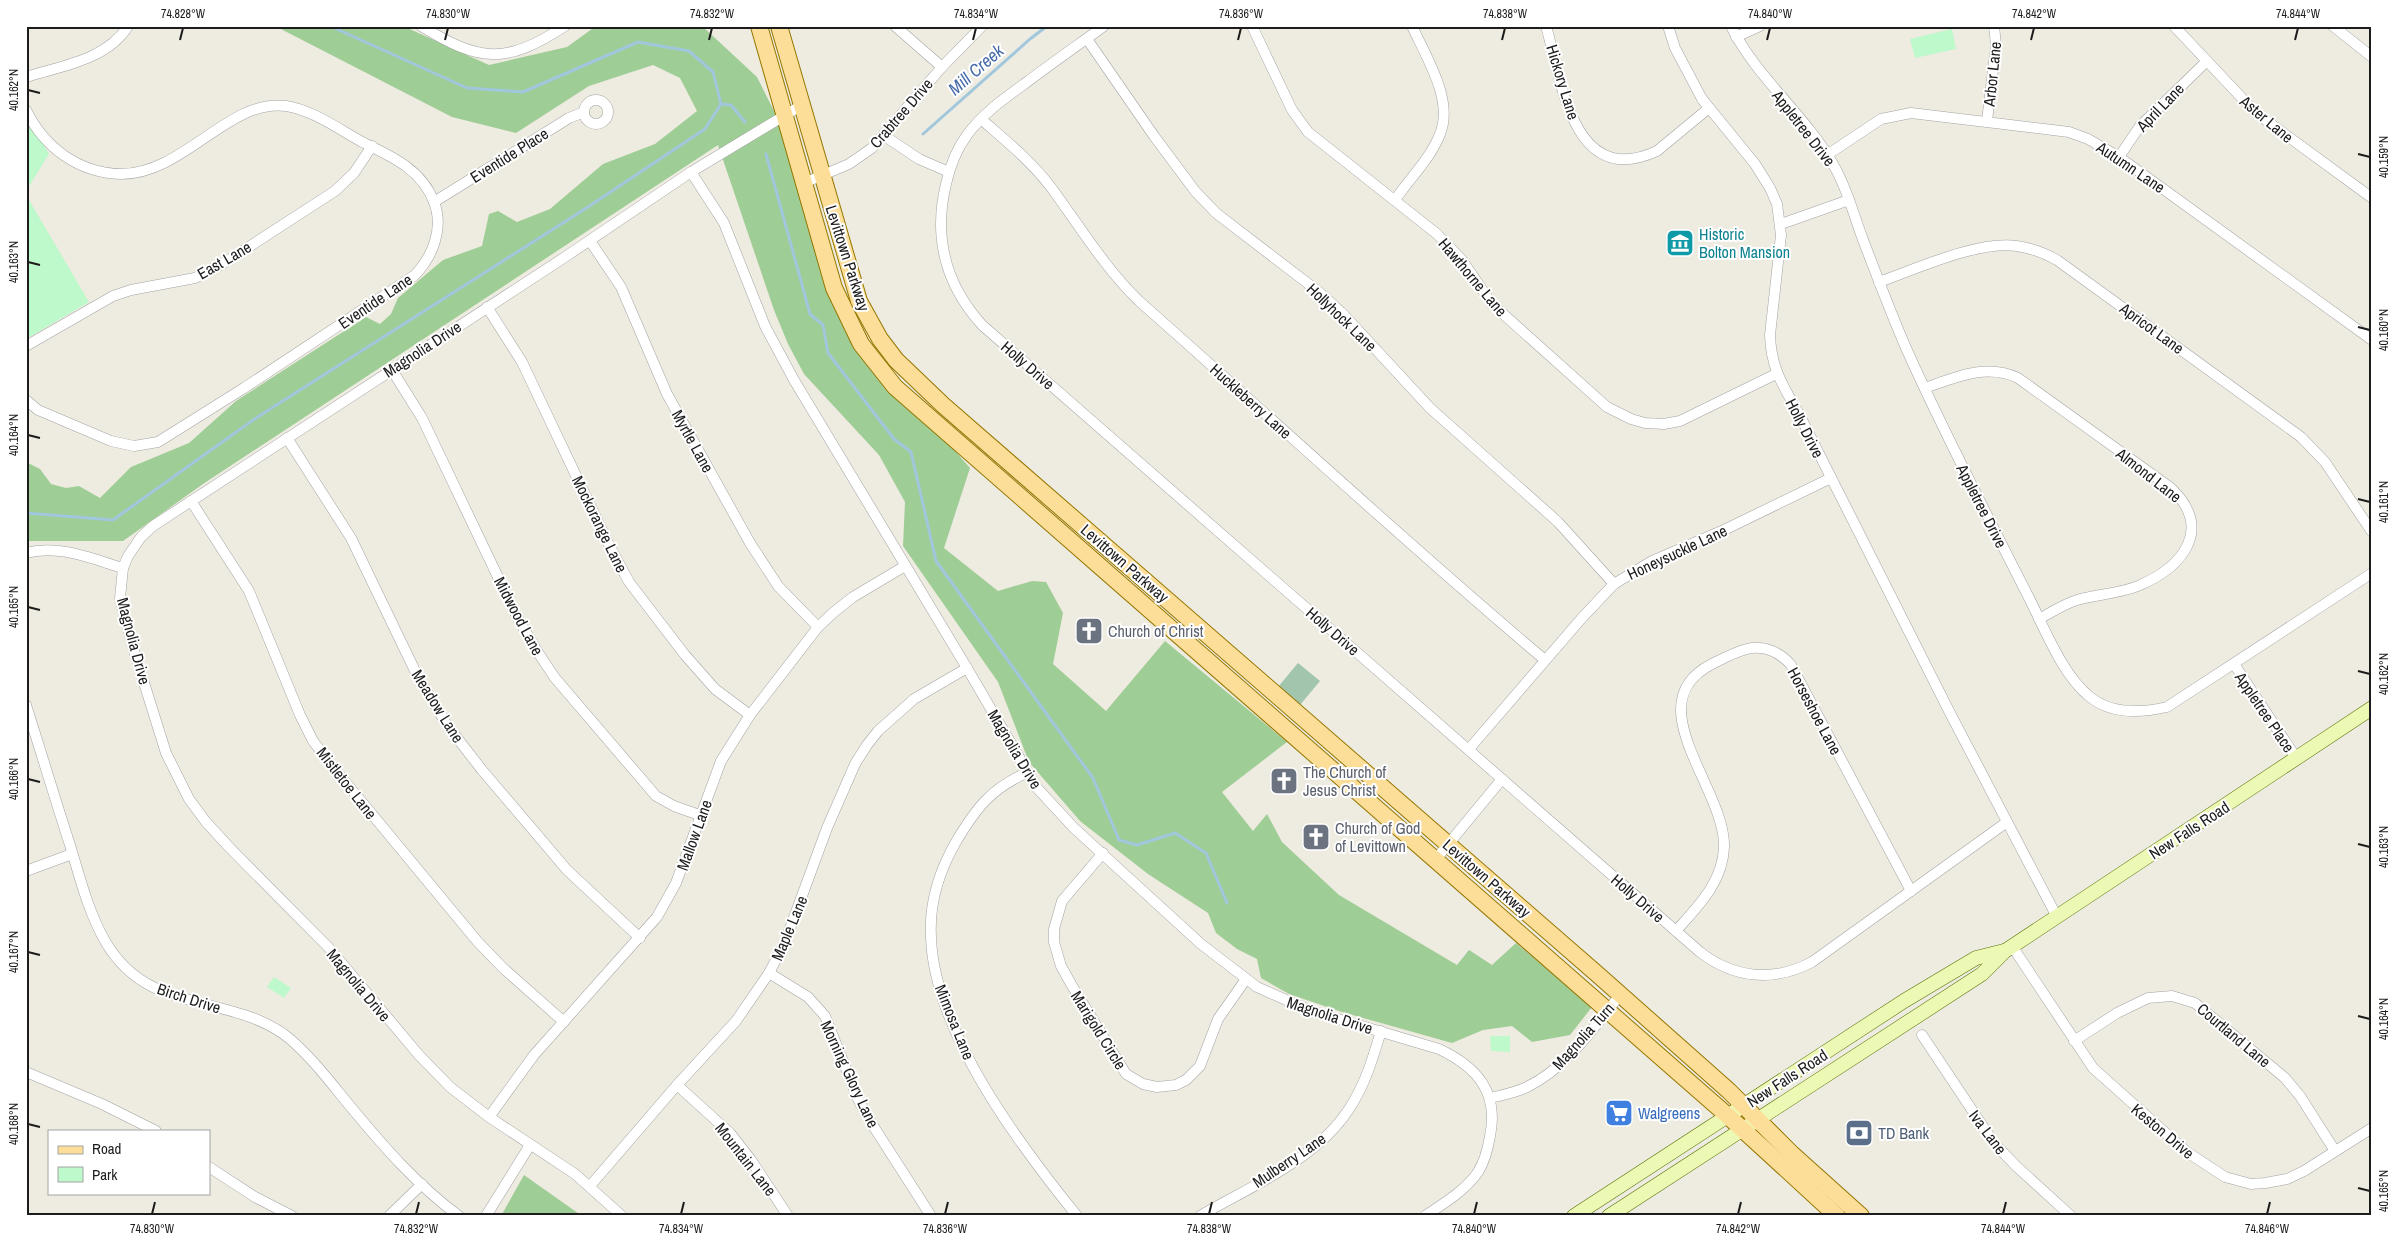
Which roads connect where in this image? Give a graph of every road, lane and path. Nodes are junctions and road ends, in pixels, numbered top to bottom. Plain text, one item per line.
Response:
1 (128, 26) edge
2 (421, 26) edge
3 (565, 26) edge
4 (759, 26) edge
5 (779, 26) edge
6 (895, 26) edge
7 (982, 26) edge
8 (1104, 26) edge
9 (1252, 26) edge
10 (1412, 26) edge
11 (1546, 26) edge
12 (1668, 26) edge
13 (1731, 26) edge
14 (1760, 26) edge
15 (1994, 26) edge
16 (2174, 26) edge
17 (2333, 26) edge
18 (1736, 37) junction
19 (1087, 39) junction
20 (2372, 57) edge
21 (2206, 61) junction
22 (942, 67) junction
23 (26, 77) edge
24 (802, 105) junction
25 (1709, 108) junction
26 (26, 110) edge
27 (584, 112) dead end
28 (785, 116) junction
29 (981, 119) junction
30 (1987, 121) junction
31 (884, 135) junction
32 (372, 146) junction
33 (1827, 155) junction
34 (2119, 157) junction
35 (691, 172) junction
36 (949, 172) junction
37 (822, 175) junction
38 (804, 183) junction
39 (2372, 198) edge
40 (1395, 200) junction
41 (1849, 200) junction
42 (434, 202) junction
43 (1781, 224) junction
44 (590, 241) junction
45 (1879, 282) junction
46 (487, 307) junction
47 (2372, 340) edge
48 (26, 346) edge
49 (392, 370) junction
50 (1776, 374) junction
51 (1925, 388) junction
52 (26, 400) edge
53 (287, 438) junction
54 (1831, 478) junction
55 (191, 501) junction
56 (2372, 532) edge
57 (26, 553) edge
58 (905, 566) junction
59 (123, 568) junction
60 (2372, 573) edge
61 (1614, 584) junction
62 (2039, 619) junction
63 (818, 626) junction
64 (1545, 660) junction
65 (2234, 664) junction
66 (968, 668) junction
67 (26, 705) edge
68 (2372, 708) edge
69 (750, 715) junction
70 (1469, 749) junction
71 (2297, 759) junction
72 (1026, 773) junction
73 (1502, 779) junction
74 (702, 816) junction
75 (2007, 822) junction
76 (1448, 844) junction
77 (1103, 853) junction
78 (72, 854) junction
79 (1436, 859) junction
80 (26, 871) edge
81 (1911, 891) junction
82 (2057, 917) junction
83 (1676, 931) junction
84 (640, 938) junction
85 (2009, 948) junction
86 (769, 973) junction
87 (1246, 979) junction
88 (1620, 995) junction
89 (1608, 1010) junction
90 (564, 1022) junction
91 (1381, 1031) junction
92 (1922, 1035) dead end
93 (2074, 1041) junction
94 (26, 1072) edge
95 (677, 1085) junction
96 (1490, 1098) junction
97 (1744, 1106) junction
98 (1728, 1116) junction
99 (489, 1117) junction
100 (1757, 1119) junction
101 (2372, 1128) edge
102 (1742, 1129) junction
103 (154, 1130) edge
104 (530, 1145) junction
105 (2335, 1151) junction
106 (210, 1168) edge
107 (422, 1184) junction
108 (590, 1186) junction
109 (292, 1216) edge
110 (390, 1216) edge
111 (459, 1216) edge
112 (486, 1216) edge
113 (622, 1216) edge
114 (788, 1216) edge
115 (931, 1216) edge
116 (1077, 1216) edge
117 (1200, 1216) edge
118 (1425, 1216) edge
119 (1574, 1216) edge
120 (1608, 1216) edge
121 (1836, 1216) edge
122 (1861, 1216) edge
123 (2071, 1216) edge

1 - 23 street
2 - 3 street
4 - 28 main road, Levittown Parkway
5 - 24 main road, Levittown Parkway
6 - 22 street, Crabtree Drive
7 - 22 street, Crabtree Drive
8 - 19 street, Holly Drive
9 - 40 street, Hawthorne Lane
10 - 40 street
11 - 25 street, Hickory Lane
12 - 25 street, Holly Drive
13 - 18 street, Appletree Drive
14 - 18 street
15 - 30 street, Arbor Lane
16 - 21 street, Aster Lane
17 - 20 street
18 - 33 street, Appletree Drive
19 - 29 street, Holly Drive
19 - 61 street, Hollyhock Lane
21 - 34 street, April Lane
21 - 39 street, Aster Lane
22 - 31 street, Crabtree Drive
24 - 28 street, Magnolia Drive
24 - 37 main road, Levittown Parkway
25 - 43 street, Holly Drive
26 - 32 street, Eventide Lane
27 - 42 street, Eventide Place
28 - 35 street, Magnolia Drive
28 - 38 main road, Levittown Parkway
29 - 36 street, Holly Drive
29 - 64 street, Huckleberry Lane
30 - 33 street, Autumn Lane
30 - 34 street, Autumn Lane
31 - 36 street
31 - 37 street, Crabtree Drive
32 - 42 street, Eventide Lane
32 - 48 street, East Lane
33 - 41 street, Appletree Drive
34 - 47 street, Autumn Lane
35 - 44 street, Magnolia Drive
35 - 58 street, Magnolia Drive
36 - 70 street, Holly Drive
37 - 38 street, Crabtree Drive
37 - 76 main road, Levittown Parkway
38 - 79 main road, Levittown Parkway
40 - 50 street, Hawthorne Lane
41 - 43 street
41 - 45 street, Appletree Drive
42 - 52 street, Eventide Lane
43 - 50 street, Holly Drive
44 - 46 street, Magnolia Drive
44 - 63 street, Myrtle Lane
45 - 51 street, Appletree Drive
45 - 56 street, Apricot Lane
46 - 49 street, Magnolia Drive
46 - 69 street, Mockorange Lane
49 - 53 street, Magnolia Drive
49 - 74 street, Midwood Lane
50 - 54 street, Holly Drive
51 - 62 street, Appletree Drive
51 - 62 street, Almond Lane
53 - 55 street, Magnolia Drive
53 - 84 street, Meadow Lane
54 - 61 street, Honeysuckle Lane
54 - 75 street, Holly Drive
55 - 59 street, Magnolia Drive
55 - 90 street, Mistletoe Lane
57 - 59 street
58 - 63 street, Mallow Lane
58 - 66 street, Magnolia Drive
59 - 99 street, Magnolia Drive
60 - 65 street, Appletree Drive
61 - 64 street, Honeysuckle Lane
62 - 65 street, Appletree Drive
63 - 69 street, Mallow Lane
64 - 70 street, Honeysuckle Lane
65 - 71 street, Appletree Place
66 - 72 street, Magnolia Drive
66 - 86 street, Maple Lane
67 - 78 street, Birch Drive
68 - 71 main road, New Falls Road
69 - 74 street, Mallow Lane
70 - 73 street, Holly Drive
71 - 82 main road, New Falls Road
72 - 77 street, Magnolia Drive
72 - 116 street, Mimosa Lane
73 - 76 street
73 - 83 street, Holly Drive
74 - 84 street, Mallow Lane
75 - 81 street, Holly Drive
75 - 82 street, Holly Drive
76 - 79 street
76 - 88 main road, Levittown Parkway
77 - 87 street, Magnolia Drive
77 - 87 street, Marigold Circle
78 - 80 street
78 - 107 street, Birch Drive
79 - 89 main road, Levittown Parkway
81 - 83 street, Holly Drive
81 - 83 street, Horseshoe Lane
82 - 85 main road, New Falls Road
84 - 90 street, Mallow Lane
85 - 93 street, Keston Drive
85 - 97 main road, New Falls Road
85 - 100 main road, New Falls Road
86 - 95 street, Maple Lane
86 - 115 street, Morning Glory Lane
87 - 91 street, Magnolia Drive
88 - 89 street, Magnolia Turn
88 - 97 main road, Levittown Parkway
89 - 96 street, Magnolia Turn
89 - 98 main road, Levittown Parkway
90 - 99 street, Mallow Lane
91 - 96 street, Magnolia Drive
91 - 117 street, Mulberry Lane
92 - 123 street, Iva Lane
93 - 105 street, Keston Drive
93 - 105 street, Courtland Lane
94 - 103 street
95 - 108 street, Maple Lane
95 - 114 street, Mountain Lane
96 - 118 street, Magnolia Drive
97 - 98 main road, New Falls Road
97 - 100 main road, Levittown Parkway
98 - 102 main road, Levittown Parkway
98 - 119 main road, New Falls Road
99 - 104 street, Magnolia Drive
100 - 102 main road, New Falls Road
100 - 122 main road, Levittown Parkway
101 - 105 street, Keston Drive
102 - 120 main road, New Falls Road
102 - 121 main road, Levittown Parkway
104 - 108 street, Magnolia Drive
104 - 112 street
106 - 109 street
107 - 110 street
107 - 111 street, Birch Drive
108 - 113 street, Magnolia Drive

